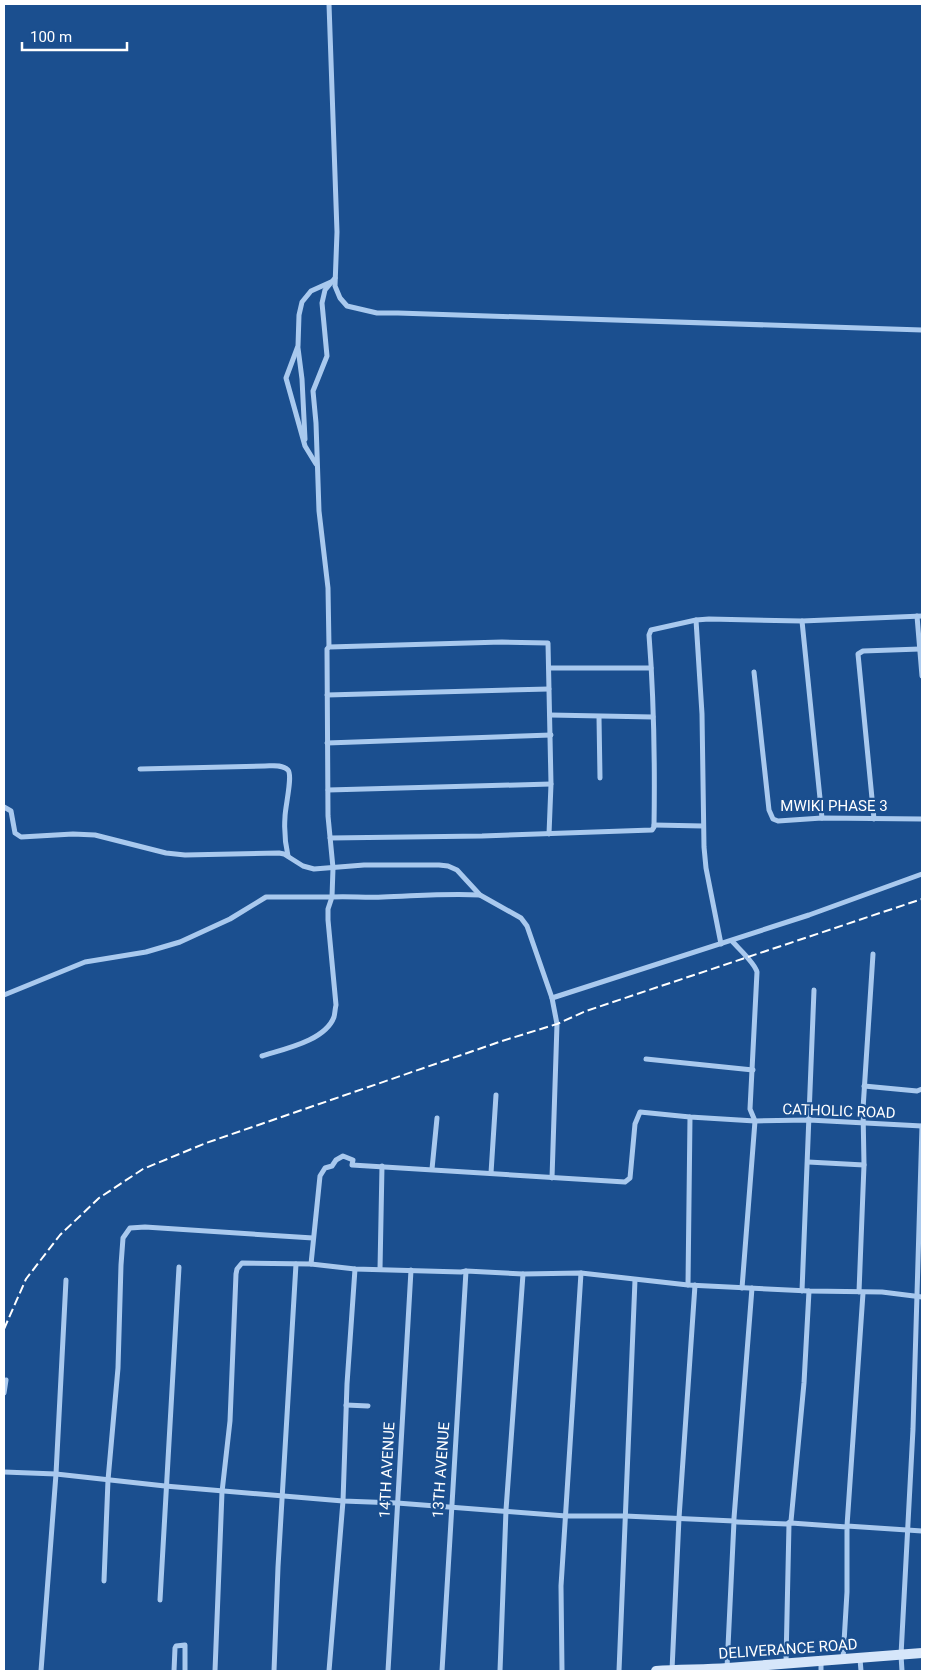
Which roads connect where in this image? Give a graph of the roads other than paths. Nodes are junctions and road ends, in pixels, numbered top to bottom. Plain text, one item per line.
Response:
1 (329, 4) edge
2 (335, 277) junction
3 (331, 282) junction
4 (922, 330) edge
5 (298, 346) junction
6 (306, 447) junction
7 (316, 464) junction
8 (920, 616) edge
9 (696, 620) junction
10 (802, 621) junction
11 (329, 647) junction
12 (920, 649) junction
13 (549, 668) junction
14 (652, 668) junction
15 (754, 672) dead end
16 (922, 676) edge
17 (549, 689) junction
18 (327, 695) junction
19 (550, 715) junction
20 (599, 717) junction
21 (653, 717) junction
22 (551, 735) junction
23 (328, 743) junction
24 (140, 769) dead end
25 (600, 778) dead end
26 (551, 784) junction
27 (328, 790) junction
28 (4, 807) edge
29 (822, 818) junction
30 (874, 818) junction
31 (922, 819) edge
32 (654, 825) junction
33 (704, 826) junction
34 (550, 834) junction
35 (330, 838) junction
36 (288, 856) junction
37 (333, 868) junction
38 (922, 874) edge
39 (480, 895) junction
40 (332, 898) junction
41 (732, 941) junction
42 (721, 944) junction
43 (873, 954) dead end
44 (814, 990) dead end
45 (4, 995) edge
46 (552, 998) junction
47 (262, 1056) dead end
48 (646, 1059) dead end
49 (753, 1070) junction
50 (864, 1086) junction
51 (922, 1089) edge
52 (496, 1095) dead end
53 (690, 1117) junction
54 (437, 1118) dead end
55 (809, 1120) junction
56 (755, 1121) junction
57 (864, 1124) junction
58 (922, 1126) edge
59 (808, 1162) junction
60 (864, 1165) junction
61 (382, 1166) junction
62 (432, 1170) junction
63 (491, 1173) junction
64 (552, 1178) junction
65 (313, 1238) junction
66 (296, 1264) junction
67 (311, 1264) junction
68 (179, 1267) dead end
69 (355, 1269) junction
70 (380, 1269) junction
71 (411, 1270) junction
72 (466, 1271) junction
73 (581, 1273) junction
74 (523, 1274) junction
75 (66, 1280) dead end
76 (635, 1280) junction
77 (688, 1285) junction
78 (695, 1285) junction
79 (742, 1288) junction
80 (752, 1288) junction
81 (802, 1291) junction
82 (809, 1291) junction
83 (861, 1292) junction
84 (919, 1297) edge
85 (6, 1380) dead end
86 (4, 1393) edge
87 (346, 1405) junction
88 (368, 1406) dead end
89 (4, 1472) edge
90 (56, 1474) junction
91 (108, 1480) junction
92 (165, 1486) junction
93 (222, 1492) junction
94 (282, 1497) junction
95 (343, 1501) junction
96 (397, 1503) junction
97 (451, 1508) junction
98 (506, 1510) junction
99 (566, 1516) junction
100 (625, 1516) junction
101 (679, 1518) junction
102 (734, 1521) junction
103 (790, 1523) junction
104 (847, 1526) junction
105 (907, 1530) junction
106 (922, 1531) edge
107 (104, 1581) dead end
108 (160, 1600) dead end
109 (922, 1653) edge
110 (901, 1655) junction
111 (843, 1659) junction
112 (860, 1659) junction
113 (821, 1660) junction
114 (781, 1665) edge
115 (672, 1670) junction
116 (727, 1670) edge
117 (41, 1671) edge
118 (174, 1671) edge
119 (185, 1671) edge
120 (215, 1671) edge
121 (274, 1671) edge
122 (329, 1671) edge
123 (388, 1671) edge
124 (442, 1671) edge
125 (500, 1671) edge
126 (562, 1671) edge
127 (619, 1671) edge
128 (656, 1671) edge
129 (692, 1671) edge
130 (821, 1671) edge
131 (861, 1671) edge
132 (902, 1671) edge

1 - 2 street
2 - 3 street
2 - 4 street
3 - 5 street
3 - 7 street
5 - 6 street
5 - 6 street
6 - 7 street
7 - 11 street
8 - 10 street
8 - 12 street
9 - 10 street
9 - 14 street
9 - 33 street
10 - 29 street
11 - 13 street
11 - 18 street
12 - 16 street
12 - 30 street
13 - 14 street
13 - 17 street
14 - 21 street
15 - 29 street, MWIKI PHASE 3
17 - 18 street
17 - 19 street
18 - 23 street
19 - 20 street
19 - 22 street
20 - 21 street
20 - 25 street
21 - 32 street
22 - 23 street
22 - 26 street
23 - 27 street
24 - 36 street
26 - 27 street
26 - 34 street
27 - 35 street
28 - 36 street
29 - 30 street, MWIKI PHASE 3
30 - 31 street, MWIKI PHASE 3
32 - 33 street
32 - 34 street
33 - 42 street
34 - 35 street
35 - 37 street
36 - 37 street
37 - 39 street
37 - 40 street
38 - 41 street
39 - 40 street
39 - 46 street
40 - 45 street
40 - 47 street
41 - 42 street
41 - 49 street
42 - 46 street
43 - 50 street
44 - 55 street
46 - 64 street
48 - 49 street
49 - 56 street
50 - 51 street
50 - 57 street
52 - 63 street
53 - 56 street, CATHOLIC ROAD
53 - 64 street, CATHOLIC ROAD
53 - 77 street
54 - 62 street
55 - 56 street, CATHOLIC ROAD
55 - 57 street, CATHOLIC ROAD
55 - 59 street
56 - 79 street
57 - 58 street, CATHOLIC ROAD
57 - 60 street
58 - 84 street
59 - 60 street
59 - 81 street
60 - 83 street
61 - 62 street
61 - 65 street
61 - 70 street
62 - 63 street
63 - 64 street
65 - 67 street
65 - 91 street
66 - 67 street
66 - 93 street
66 - 94 street
67 - 69 street
68 - 92 street
69 - 70 street
69 - 87 street
70 - 71 street
71 - 72 street
71 - 96 street, 14TH AVENUE
72 - 74 street
72 - 97 street, 13TH AVENUE
73 - 74 street
73 - 76 street
73 - 99 street
74 - 98 street
75 - 90 street
76 - 77 street
76 - 100 street
77 - 78 street
78 - 79 street
78 - 101 street
79 - 80 street
80 - 81 street
80 - 102 street
81 - 82 street
82 - 83 street
82 - 103 street
83 - 84 street
83 - 104 street
84 - 105 street
85 - 86 street
87 - 88 street
87 - 95 street
89 - 90 street
90 - 91 street
90 - 117 street
91 - 92 street
91 - 107 street
92 - 93 street
92 - 108 street
93 - 94 street
93 - 120 street
94 - 95 street
94 - 121 street
95 - 96 street
95 - 122 street
96 - 97 street
96 - 123 street, 14TH AVENUE
97 - 98 street
97 - 124 street, 13TH AVENUE
98 - 99 street
98 - 125 street
99 - 100 street
99 - 126 street
100 - 101 street
100 - 127 street
101 - 102 street
101 - 115 street
102 - 103 street
102 - 116 street
103 - 104 street
103 - 114 street
104 - 105 street
104 - 111 street
105 - 106 street
105 - 110 street
109 - 110 street, DELIVERANCE ROAD
110 - 112 street, DELIVERANCE ROAD
110 - 132 street
111 - 112 street, DELIVERANCE ROAD
111 - 113 street, DELIVERANCE ROAD
112 - 131 street
113 - 114 street, DELIVERANCE ROAD
113 - 130 street
114 - 116 street, DELIVERANCE ROAD
115 - 128 street, DELIVERANCE ROAD
115 - 129 street, DELIVERANCE ROAD
116 - 129 street, DELIVERANCE ROAD
118 - 119 street

